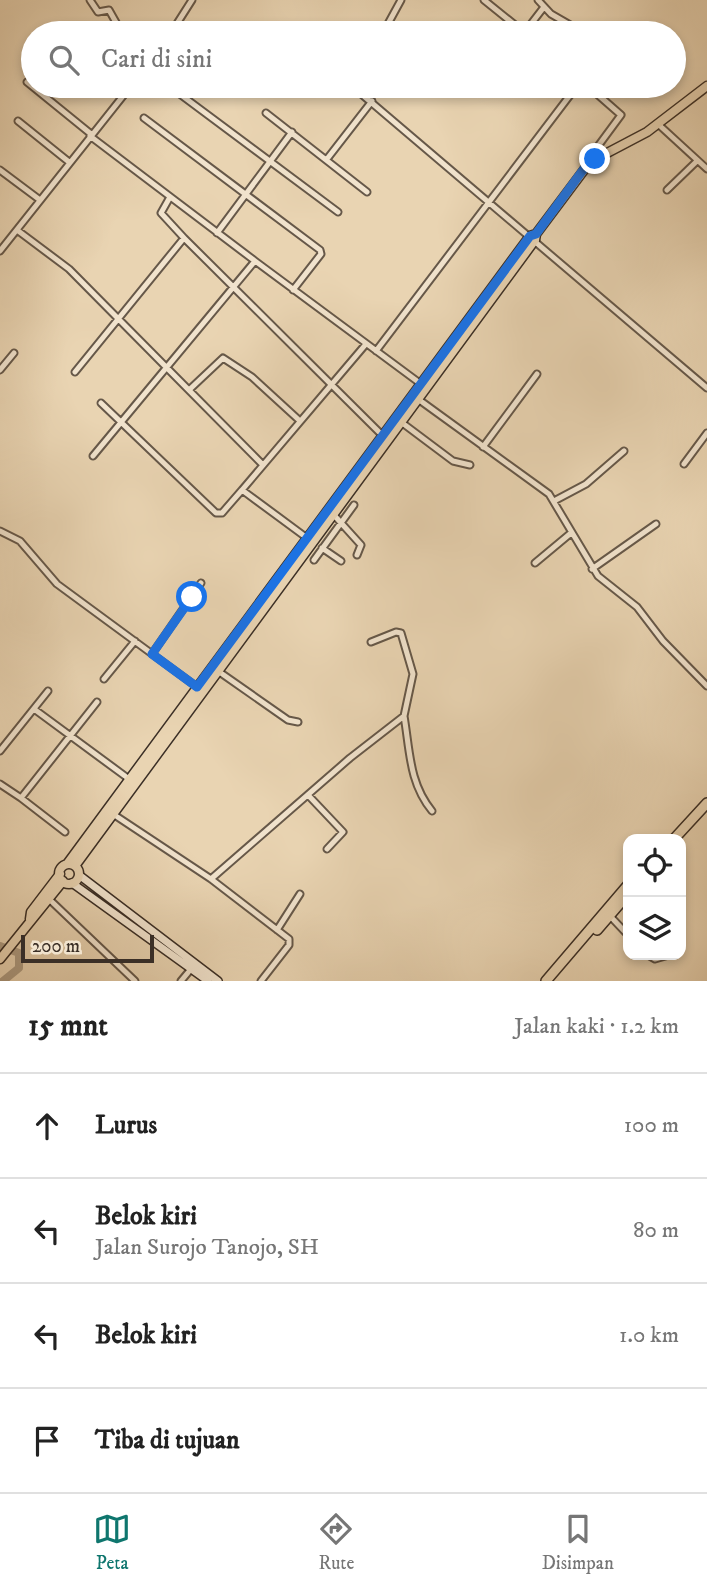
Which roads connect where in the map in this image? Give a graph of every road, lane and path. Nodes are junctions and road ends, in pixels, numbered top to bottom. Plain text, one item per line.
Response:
1 (90, 0) edge
2 (192, 0) edge
3 (401, 0) edge
4 (484, 0) edge
5 (538, 0) edge
6 (544, 8) junction
7 (115, 21) edge
8 (179, 21) edge
9 (390, 21) edge
10 (509, 21) edge
11 (534, 21) edge
12 (564, 21) edge
13 (707, 86) edge
14 (46, 98) edge
15 (121, 98) edge
16 (185, 98) edge
17 (369, 98) edge
18 (568, 98) edge
19 (602, 98) edge
20 (372, 101) junction
21 (266, 113) dead end
22 (144, 118) dead end
23 (18, 121) dead end
24 (658, 124) junction
25 (292, 132) junction
26 (90, 135) junction
27 (327, 159) junction
28 (270, 161) junction
29 (698, 161) junction
30 (69, 162) junction
31 (590, 162) junction
32 (0, 170) edge
33 (707, 170) edge
34 (667, 190) dead end
35 (367, 192) dead end
36 (246, 193) junction
37 (170, 197) junction
38 (40, 200) junction
39 (490, 203) junction
40 (338, 212) dead end
41 (17, 230) junction
42 (216, 233) junction
43 (534, 237) junction
44 (184, 238) junction
45 (0, 251) edge
46 (255, 261) junction
47 (232, 287) junction
48 (293, 290) junction
49 (119, 319) junction
50 (366, 344) junction
51 (376, 351) junction
52 (15, 353) dead end
53 (167, 366) junction
54 (0, 370) edge
55 (75, 372) dead end
56 (537, 374) dead end
57 (421, 383) junction
58 (330, 384) junction
59 (707, 388) edge
60 (189, 390) junction
61 (418, 399) junction
62 (101, 403) dead end
63 (300, 421) junction
64 (121, 422) junction
65 (401, 422) junction
66 (707, 433) edge
67 (383, 436) junction
68 (483, 446) junction
69 (624, 451) dead end
70 (93, 456) dead end
71 (684, 464) dead end
72 (263, 465) junction
73 (470, 466) dead end
74 (242, 490) junction
75 (554, 500) junction
76 (354, 505) dead end
77 (330, 512) junction
78 (341, 523) junction
79 (656, 524) dead end
80 (0, 531) edge
81 (571, 533) junction
82 (307, 538) junction
83 (322, 548) junction
84 (357, 555) dead end
85 (314, 560) dead end
86 (341, 561) dead end
87 (536, 563) dead end
88 (592, 569) junction
89 (201, 583) dead end
90 (135, 641) junction
91 (371, 642) dead end
92 (230, 649) junction
93 (152, 654) junction
94 (218, 671) junction
95 (104, 680) dead end
96 (707, 686) edge
97 (197, 687) junction
98 (48, 691) dead end
99 (97, 702) dead end
100 (34, 709) junction
101 (404, 716) junction
102 (298, 722) dead end
103 (72, 737) junction
104 (156, 749) junction
105 (0, 751) edge
106 (129, 779) junction
107 (0, 784) edge
108 (308, 795) junction
109 (21, 798) junction
110 (707, 803) edge
111 (432, 811) dead end
112 (113, 814) junction
113 (65, 832) dead end
114 (679, 834) edge
115 (327, 849) dead end
116 (71, 865) junction
117 (79, 875) junction
118 (61, 877) junction
119 (211, 879) junction
120 (72, 883) junction
121 (623, 892) edge
122 (300, 894) dead end
123 (626, 897) edge
124 (49, 900) junction
125 (610, 916) junction
126 (30, 919) junction
127 (595, 928) junction
128 (277, 930) junction
129 (623, 930) edge
130 (159, 941) junction
131 (2, 957) edge
132 (191, 969) junction
133 (135, 981) edge
134 (181, 981) edge
135 (208, 981) edge
136 (218, 981) edge
137 (261, 981) edge
138 (545, 981) edge
139 (553, 981) edge

1 - 7 street
2 - 8 street
3 - 9 street
4 - 10 street
5 - 6 street
6 - 11 street
6 - 12 street
13 - 24 main road
14 - 26 street
15 - 26 street
16 - 28 street
17 - 20 street
18 - 39 street
19 - 31 street
20 - 27 street
20 - 39 street
21 - 25 street
22 - 36 street
23 - 30 street
24 - 29 street
24 - 31 main road
25 - 27 street
25 - 28 street
26 - 30 street
26 - 37 street
27 - 35 street
28 - 36 street
28 - 40 street
29 - 33 street
29 - 34 street
30 - 38 street
31 - 43 main road
32 - 38 street
36 - 42 street
36 - 48 street
37 - 42 street
37 - 44 street
38 - 41 street
39 - 43 street
39 - 51 street
41 - 45 street
41 - 49 street
42 - 46 street
43 - 57 main road
43 - 59 street
43 - 61 main road
44 - 47 street
44 - 49 street
46 - 47 street
46 - 48 street
47 - 53 street
47 - 58 street
48 - 50 street
49 - 53 street
49 - 55 street
50 - 51 street
50 - 58 street
51 - 57 street
52 - 54 street
53 - 60 street
53 - 64 street
56 - 68 street
57 - 67 main road
58 - 63 street
58 - 67 street
60 - 63 street
60 - 72 street
61 - 65 main road
61 - 68 street
62 - 64 street
63 - 72 street
64 - 70 street
64 - 74 street
65 - 73 street
65 - 77 main road
66 - 71 street
67 - 77 main road
68 - 75 street
69 - 75 street
72 - 74 street
74 - 82 street
75 - 81 street
76 - 78 street
77 - 78 street
77 - 82 main road
77 - 92 main road
78 - 83 street
78 - 84 street
79 - 88 street
80 - 90 street
81 - 87 street
81 - 88 street
82 - 92 main road
83 - 85 street
83 - 86 street
88 - 96 street
89 - 93 street
90 - 93 street
90 - 95 street
91 - 101 street
92 - 94 main road
92 - 97 main road
93 - 97 street
94 - 102 street
94 - 104 main road
97 - 104 main road
98 - 100 street
99 - 103 street
100 - 103 street
100 - 105 street
101 - 108 street
101 - 111 street
103 - 106 street
103 - 109 street
104 - 106 main road
104 - 112 main road
106 - 116 main road
107 - 109 street
108 - 115 street
108 - 119 street
109 - 113 street
110 - 114 highway
112 - 116 main road
112 - 119 street
116 - 117 main road
116 - 118 main road
117 - 120 main road
117 - 130 main road
118 - 120 main road
118 - 124 main road
118 - 126 main road
119 - 128 street
120 - 130 main road
121 - 127 highway
122 - 128 street
123 - 125 highway
124 - 126 main road
124 - 133 street
125 - 127 highway
125 - 129 street
126 - 131 main road
127 - 138 highway
127 - 139 highway
128 - 137 street
130 - 132 main road
130 - 136 main road
132 - 134 street
132 - 135 main road

